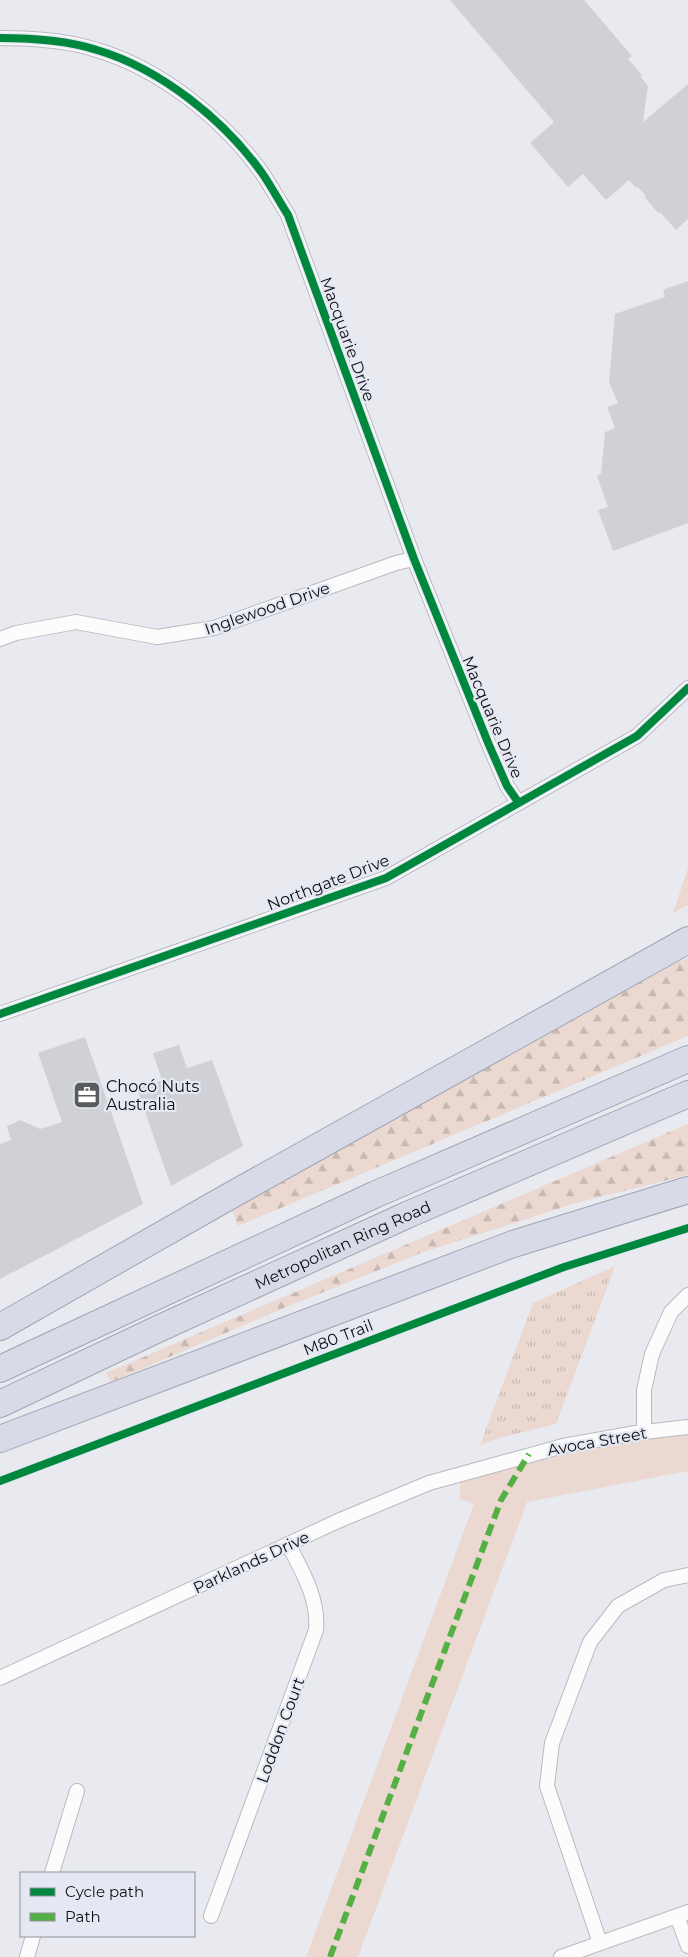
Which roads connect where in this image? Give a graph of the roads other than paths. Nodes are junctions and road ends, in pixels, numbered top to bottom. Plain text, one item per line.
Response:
1 (0, 38) edge
2 (414, 559) junction
3 (0, 639) edge
4 (688, 688) edge
5 (518, 802) junction
6 (688, 940) edge
7 (0, 1014) edge
8 (688, 1059) edge
9 (688, 1094) edge
10 (688, 1190) edge
11 (688, 1295) edge
12 (0, 1327) edge
13 (0, 1368) edge
14 (0, 1404) edge
15 (688, 1427) edge
16 (644, 1432) junction
17 (0, 1438) edge
18 (507, 1460) joint
19 (288, 1544) junction
20 (688, 1575) edge
21 (0, 1678) edge
22 (77, 1791) dead end
23 (52, 1872) edge
24 (683, 1914) edge
25 (211, 1916) dead end
26 (33, 1937) edge
27 (600, 1943) junction
28 (688, 1946) edge
29 (27, 1957) edge
30 (561, 1957) edge

1 - 2 street, Macquarie Drive
2 - 3 street, Inglewood Drive
2 - 5 street, Macquarie Drive
4 - 5 street, Northgate Drive
5 - 7 street, Northgate Drive
6 - 12 highway
8 - 13 highway, Metropolitan Ring Road
9 - 14 highway, Metropolitan Ring Road
10 - 17 highway
11 - 16 street
15 - 16 street, Avoca Street
16 - 18 street, Avoca Street
18 - 19 street, Parklands Drive
19 - 21 street, Parklands Drive
19 - 25 street, Loddon Court
20 - 27 street
22 - 23 street
24 - 27 street
24 - 28 street
26 - 29 street
27 - 30 street

